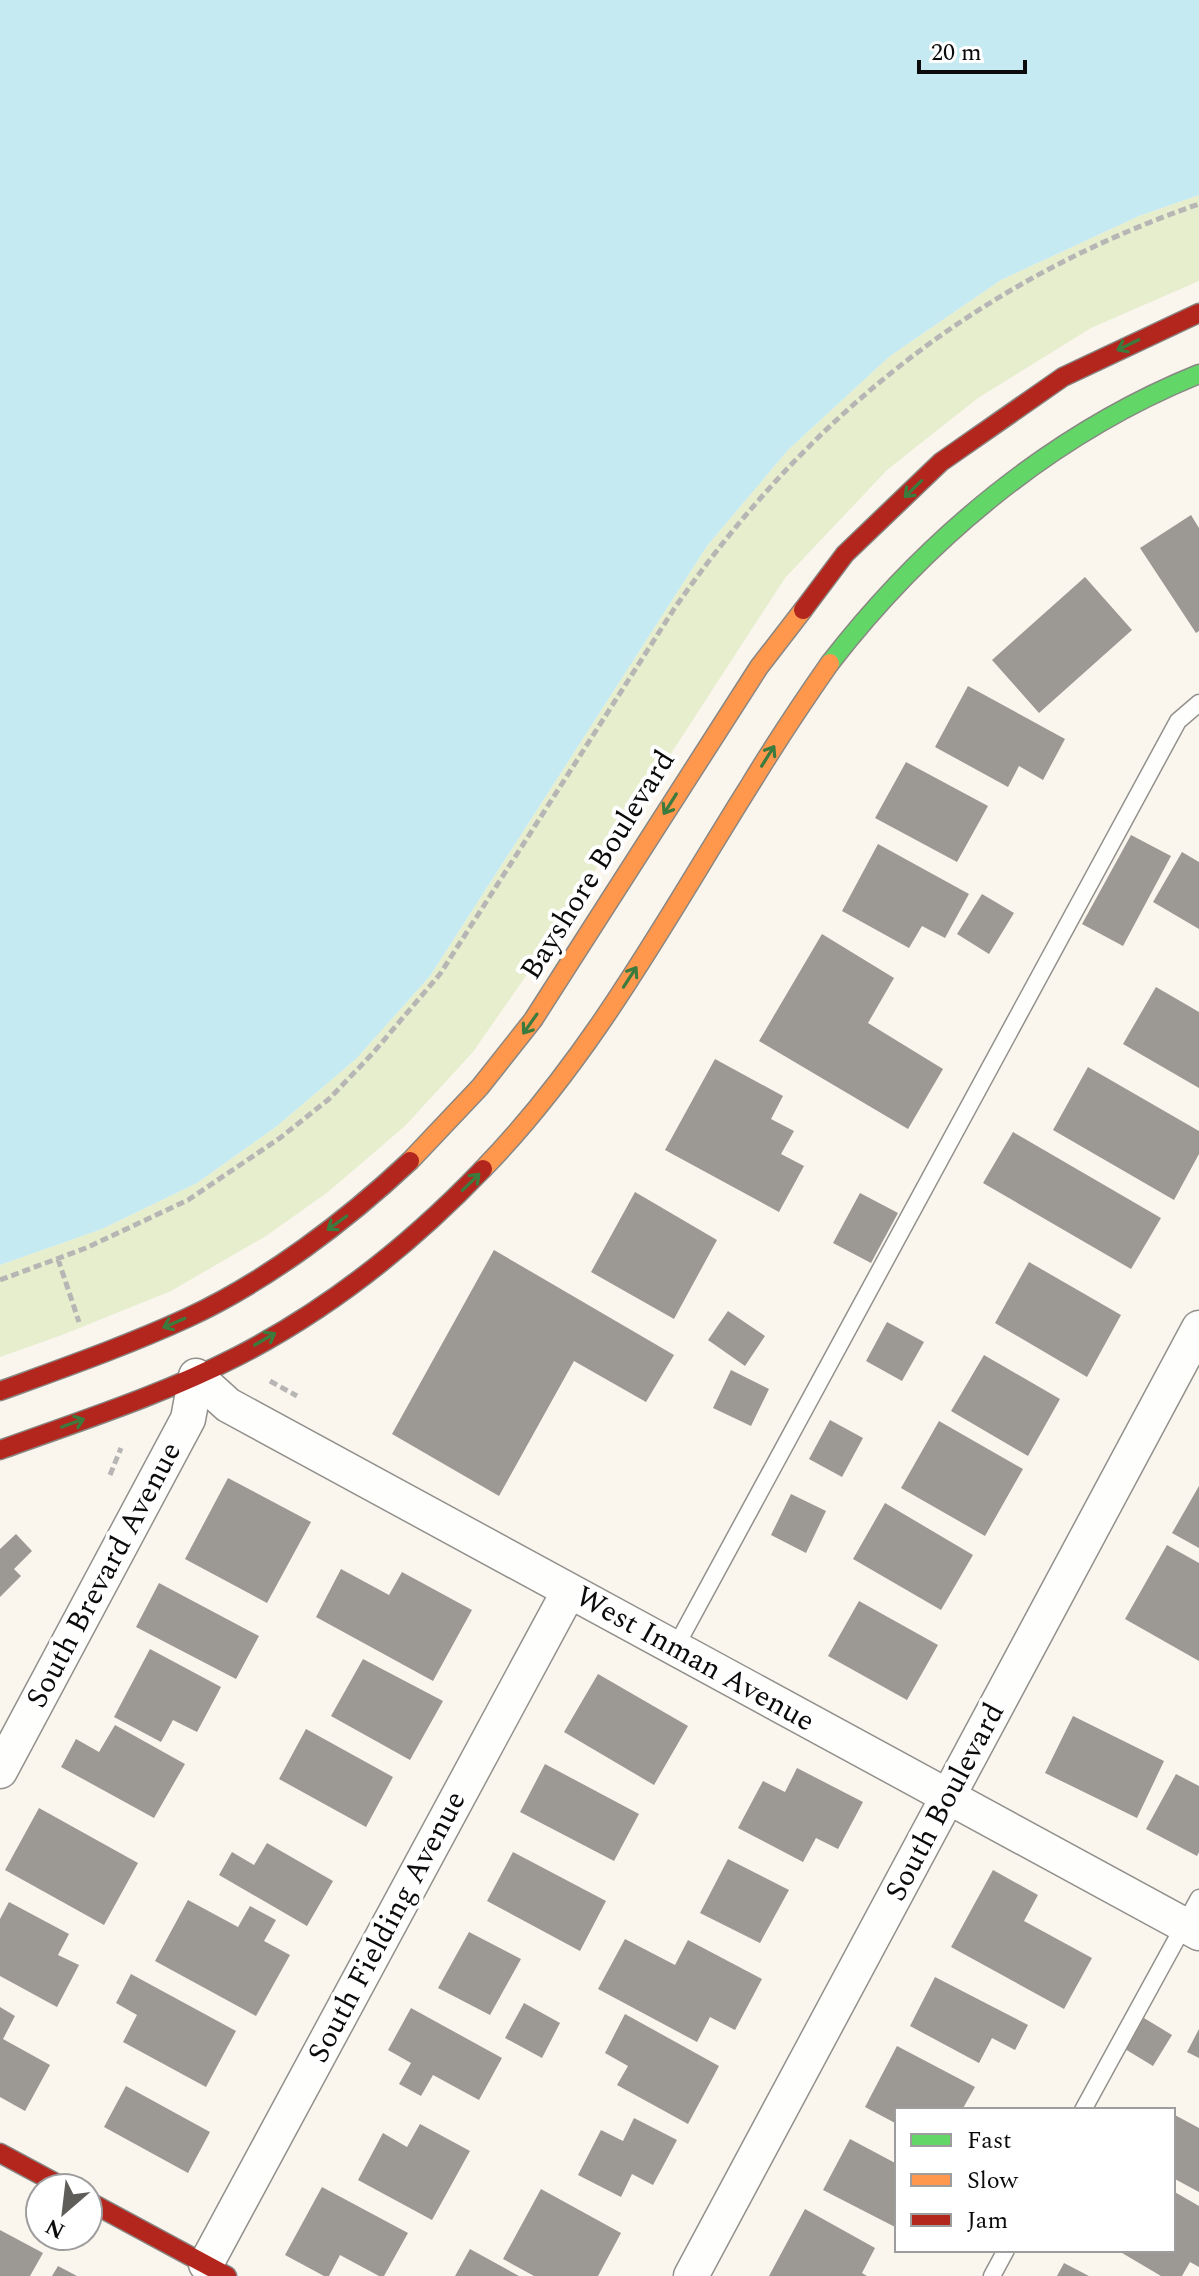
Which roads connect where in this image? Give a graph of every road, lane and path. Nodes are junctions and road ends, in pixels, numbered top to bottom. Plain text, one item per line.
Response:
1 (1199, 204) edge
2 (1199, 313) edge
3 (1199, 374) edge
4 (1199, 703) edge
5 (58, 1259) junction
6 (0, 1280) edge
7 (243, 1287) junction
8 (223, 1317) dead end
9 (81, 1326) dead end
10 (1199, 1328) edge
11 (200, 1364) junction
12 (0, 1391) edge
13 (122, 1447) dead end
14 (0, 1450) edge
15 (110, 1475) dead end
16 (569, 1591) junction
17 (675, 1648) junction
18 (0, 1771) edge
19 (948, 1796) junction
20 (1194, 1919) edge
21 (1084, 2108) edge
22 (0, 2153) edge
23 (35, 2172) edge
24 (104, 2210) edge
25 (1005, 2252) edge
26 (216, 2270) edge
27 (691, 2276) edge
28 (992, 2276) edge

1 - 5 path
2 -> 7 main road, Bayshore Boulevard
11 -> 3 main road
4 - 17 lane
5 - 6 path
5 - 9 path
7 - 8 main road
7 -> 12 main road, Bayshore Boulevard
10 - 19 street, South Boulevard
14 -> 11 main road
11 - 16 street, West Inman Avenue
11 - 18 street, South Brevard Avenue
13 - 15 path
16 - 17 street, West Inman Avenue
16 - 26 street, South Fielding Avenue
17 - 19 street, West Inman Avenue
19 - 20 street, West Inman Avenue
19 - 27 street, South Boulevard
20 - 21 lane
22 - 23 main road
24 - 26 main road
25 - 28 lane

